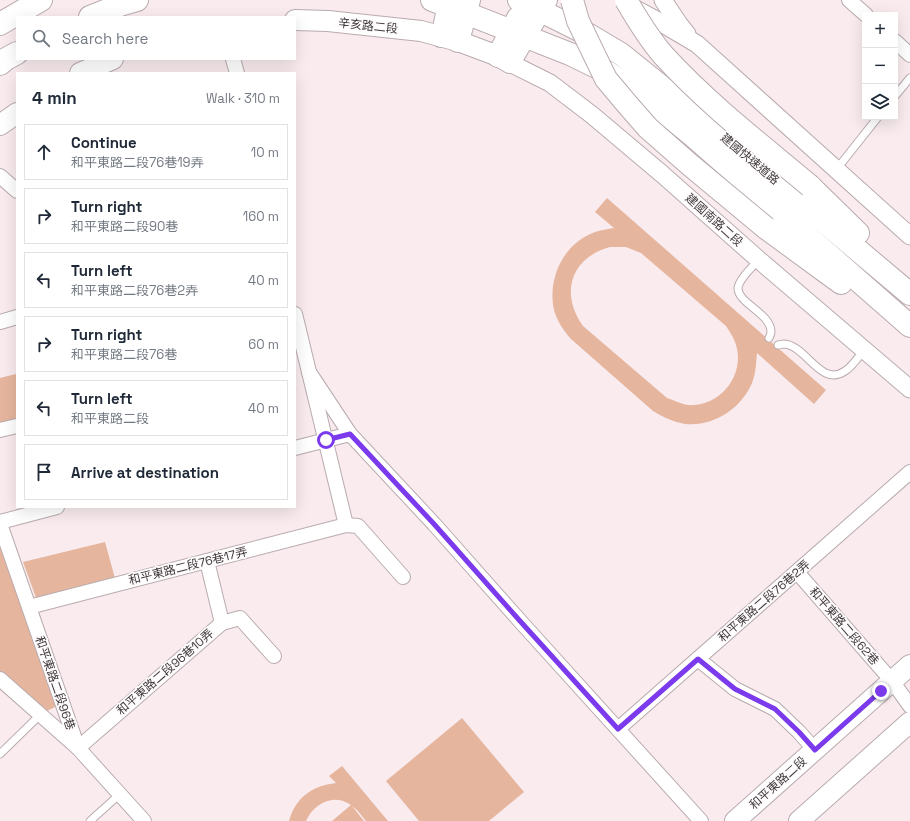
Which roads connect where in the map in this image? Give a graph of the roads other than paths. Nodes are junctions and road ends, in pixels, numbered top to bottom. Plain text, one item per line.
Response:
1 (41, 0) edge
2 (137, 0) edge
3 (572, 0) edge
4 (620, 0) edge
5 (626, 0) edge
6 (849, 0) edge
7 (664, 1) edge
8 (532, 3) edge
9 (453, 4) edge
10 (863, 12) edge
11 (92, 16) edge
12 (296, 20) edge
13 (0, 24) edge
14 (518, 33) junction
15 (449, 39) junction
16 (697, 44) junction
17 (898, 44) edge
18 (16, 54) edge
19 (910, 55) edge
20 (111, 60) edge
21 (233, 60) edge
22 (504, 60) junction
23 (0, 64) edge
24 (82, 72) edge
25 (237, 72) edge
26 (910, 78) edge
27 (898, 92) edge
28 (16, 114) edge
29 (876, 120) edge
30 (0, 125) edge
31 (836, 170) junction
32 (0, 176) edge
33 (16, 189) edge
34 (910, 236) edge
35 (759, 260) junction
36 (910, 290) edge
37 (16, 317) edge
38 (0, 322) edge
39 (296, 323) edge
40 (910, 326) edge
41 (910, 333) edge
42 (769, 338) dead end
43 (778, 346) dead end
44 (864, 350) junction
45 (299, 351) edge
46 (309, 372) junction
47 (910, 389) edge
48 (16, 426) edge
49 (0, 430) edge
50 (350, 434) junction
51 (326, 440) junction
52 (296, 448) edge
53 (908, 478) edge
54 (53, 508) edge
55 (0, 523) edge
56 (346, 525) junction
57 (207, 561) junction
58 (797, 572) junction
59 (402, 577) dead end
60 (29, 607) junction
61 (222, 623) junction
62 (274, 656) dead end
63 (698, 659) junction
64 (910, 665) edge
65 (0, 680) edge
66 (892, 681) junction
67 (910, 706) edge
68 (40, 715) junction
69 (910, 722) edge
70 (618, 729) junction
71 (78, 748) junction
72 (815, 750) junction
73 (0, 754) edge
74 (120, 794) junction
75 (90, 821) edge
76 (144, 821) edge
77 (701, 821) edge
78 (735, 821) edge
79 (799, 821) edge

1 - 13 main road
2 - 11 main road
3 - 41 main road, bridge
4 - 16 street
5 - 36 main road, 建國快速道路, bridge
6 - 10 street
7 - 16 street
8 - 14 main road
8 - 36 main road, 建國快速道路
9 - 14 main road, 建國快速道路
9 - 15 main road
12 - 15 main road, 辛亥路二段
14 - 22 main road
14 - 40 main road, 建國快速道路
15 - 22 main road, 辛亥路二段
16 - 31 street
17 - 19 street
18 - 23 main road
20 - 24 main road
21 - 25 street
22 - 35 street, 建國南路二段
26 - 27 lane
28 - 30 main road
29 - 31 lane
31 - 34 street
32 - 33 street
35 - 42 lane
35 - 44 street, 建國南路二段
37 - 38 street
39 - 45 street
43 - 44 lane
44 - 47 street, 建國南路二段
45 - 46 street
46 - 50 street
46 - 51 street
48 - 49 street
50 - 51 street
50 - 70 street
51 - 52 street
51 - 56 street
53 - 58 street, 和平東路二段76巷2弄
54 - 55 street
55 - 60 street, 和平東路二段96巷
56 - 57 street, 和平東路二段76巷17弄
56 - 59 street
57 - 60 street, 和平東路二段76巷17弄
57 - 61 street, 和平東路二段96巷10弄
58 - 63 street, 和平東路二段76巷2弄
58 - 66 street, 和平東路二段62巷
60 - 71 street, 和平東路二段96巷
61 - 62 street
61 - 71 street, 和平東路二段96巷10弄
63 - 70 street, 和平東路二段76巷2弄
63 - 72 street
64 - 66 main road, 和平東路二段
65 - 68 street
66 - 67 street, 和平東路二段62巷
66 - 72 main road, 和平東路二段
68 - 71 street
68 - 73 lane
69 - 79 main road
70 - 77 street
71 - 74 street, 和平東路二段96巷
72 - 78 main road, 和平東路二段
74 - 75 lane
74 - 76 street, 和平東路二段96巷

